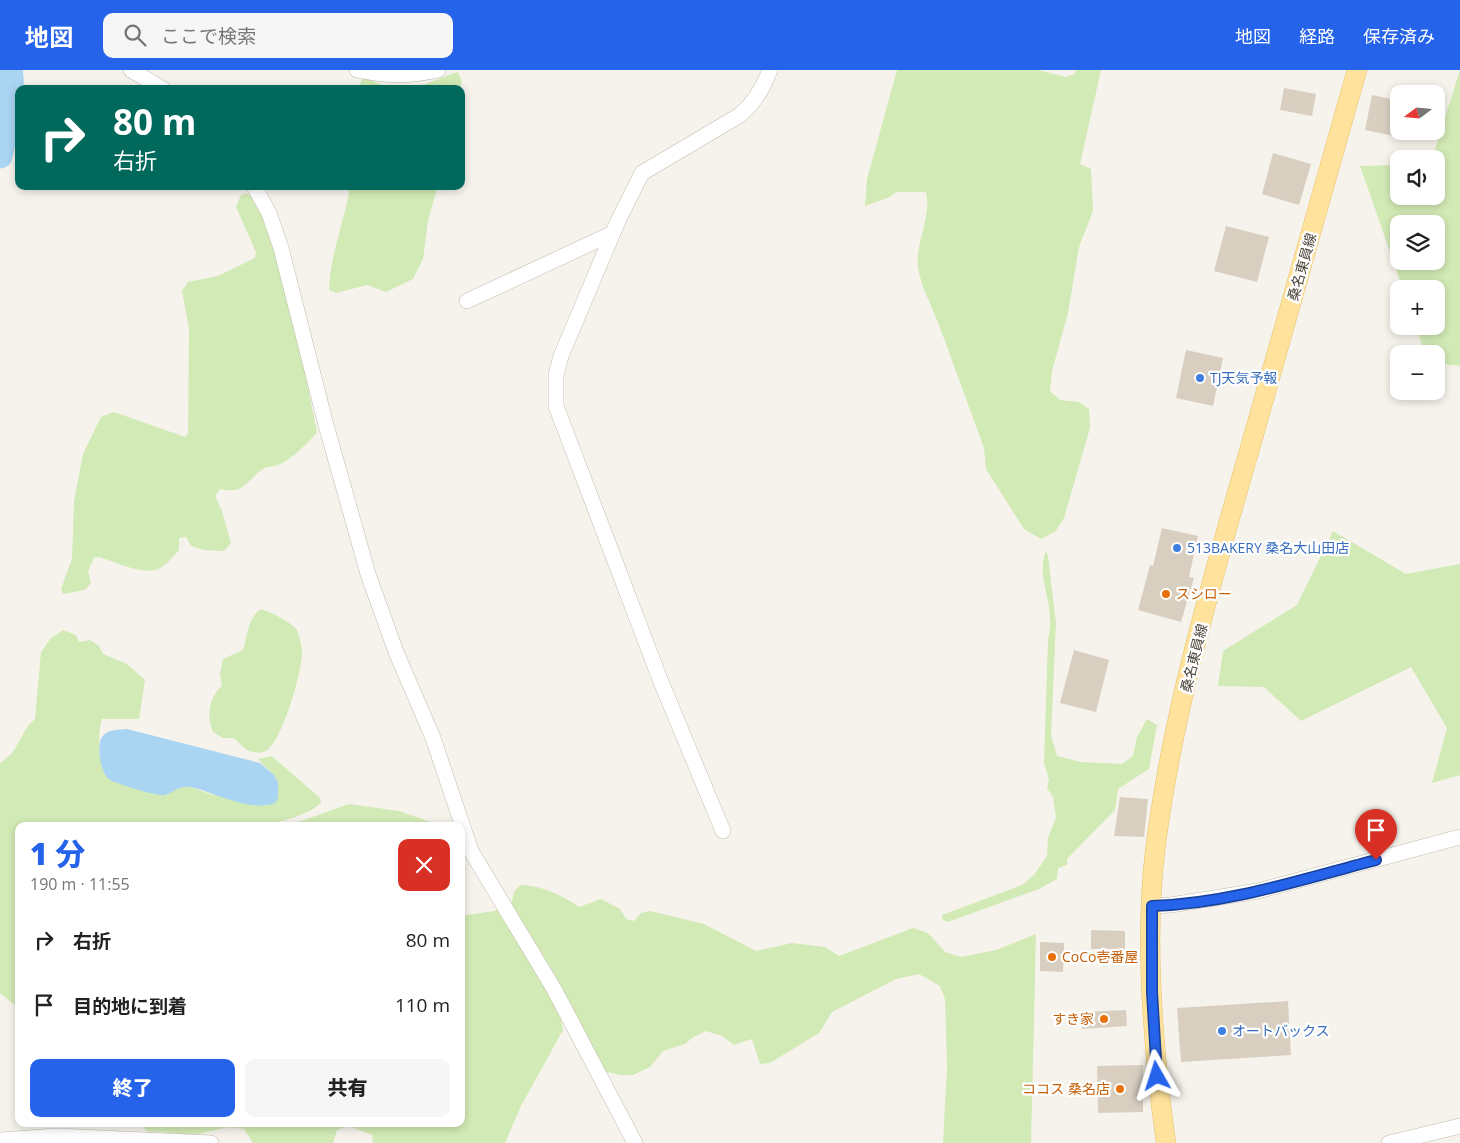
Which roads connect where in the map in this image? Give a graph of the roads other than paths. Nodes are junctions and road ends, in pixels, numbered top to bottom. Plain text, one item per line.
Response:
1 (131, 70) edge
2 (357, 70) edge
3 (438, 70) edge
4 (770, 70) edge
5 (1357, 70) edge
6 (156, 85) edge
7 (256, 190) edge
8 (613, 232) junction
9 (468, 301) dead end
10 (461, 822) edge
11 (723, 831) dead end
12 (465, 833) edge
13 (1460, 837) edge
14 (1152, 906) junction
15 (1460, 1126) edge
16 (0, 1140) edge
17 (211, 1143) edge
18 (635, 1143) edge
19 (1166, 1143) edge
20 (1389, 1143) edge

1 - 6 street
2 - 3 street
4 - 8 street
5 - 14 main road, 桑名東員線
7 - 10 street
8 - 9 street
8 - 11 street
12 - 18 street
13 - 14 street
14 - 19 main road, 桑名東員線
15 - 20 street
16 - 17 street

